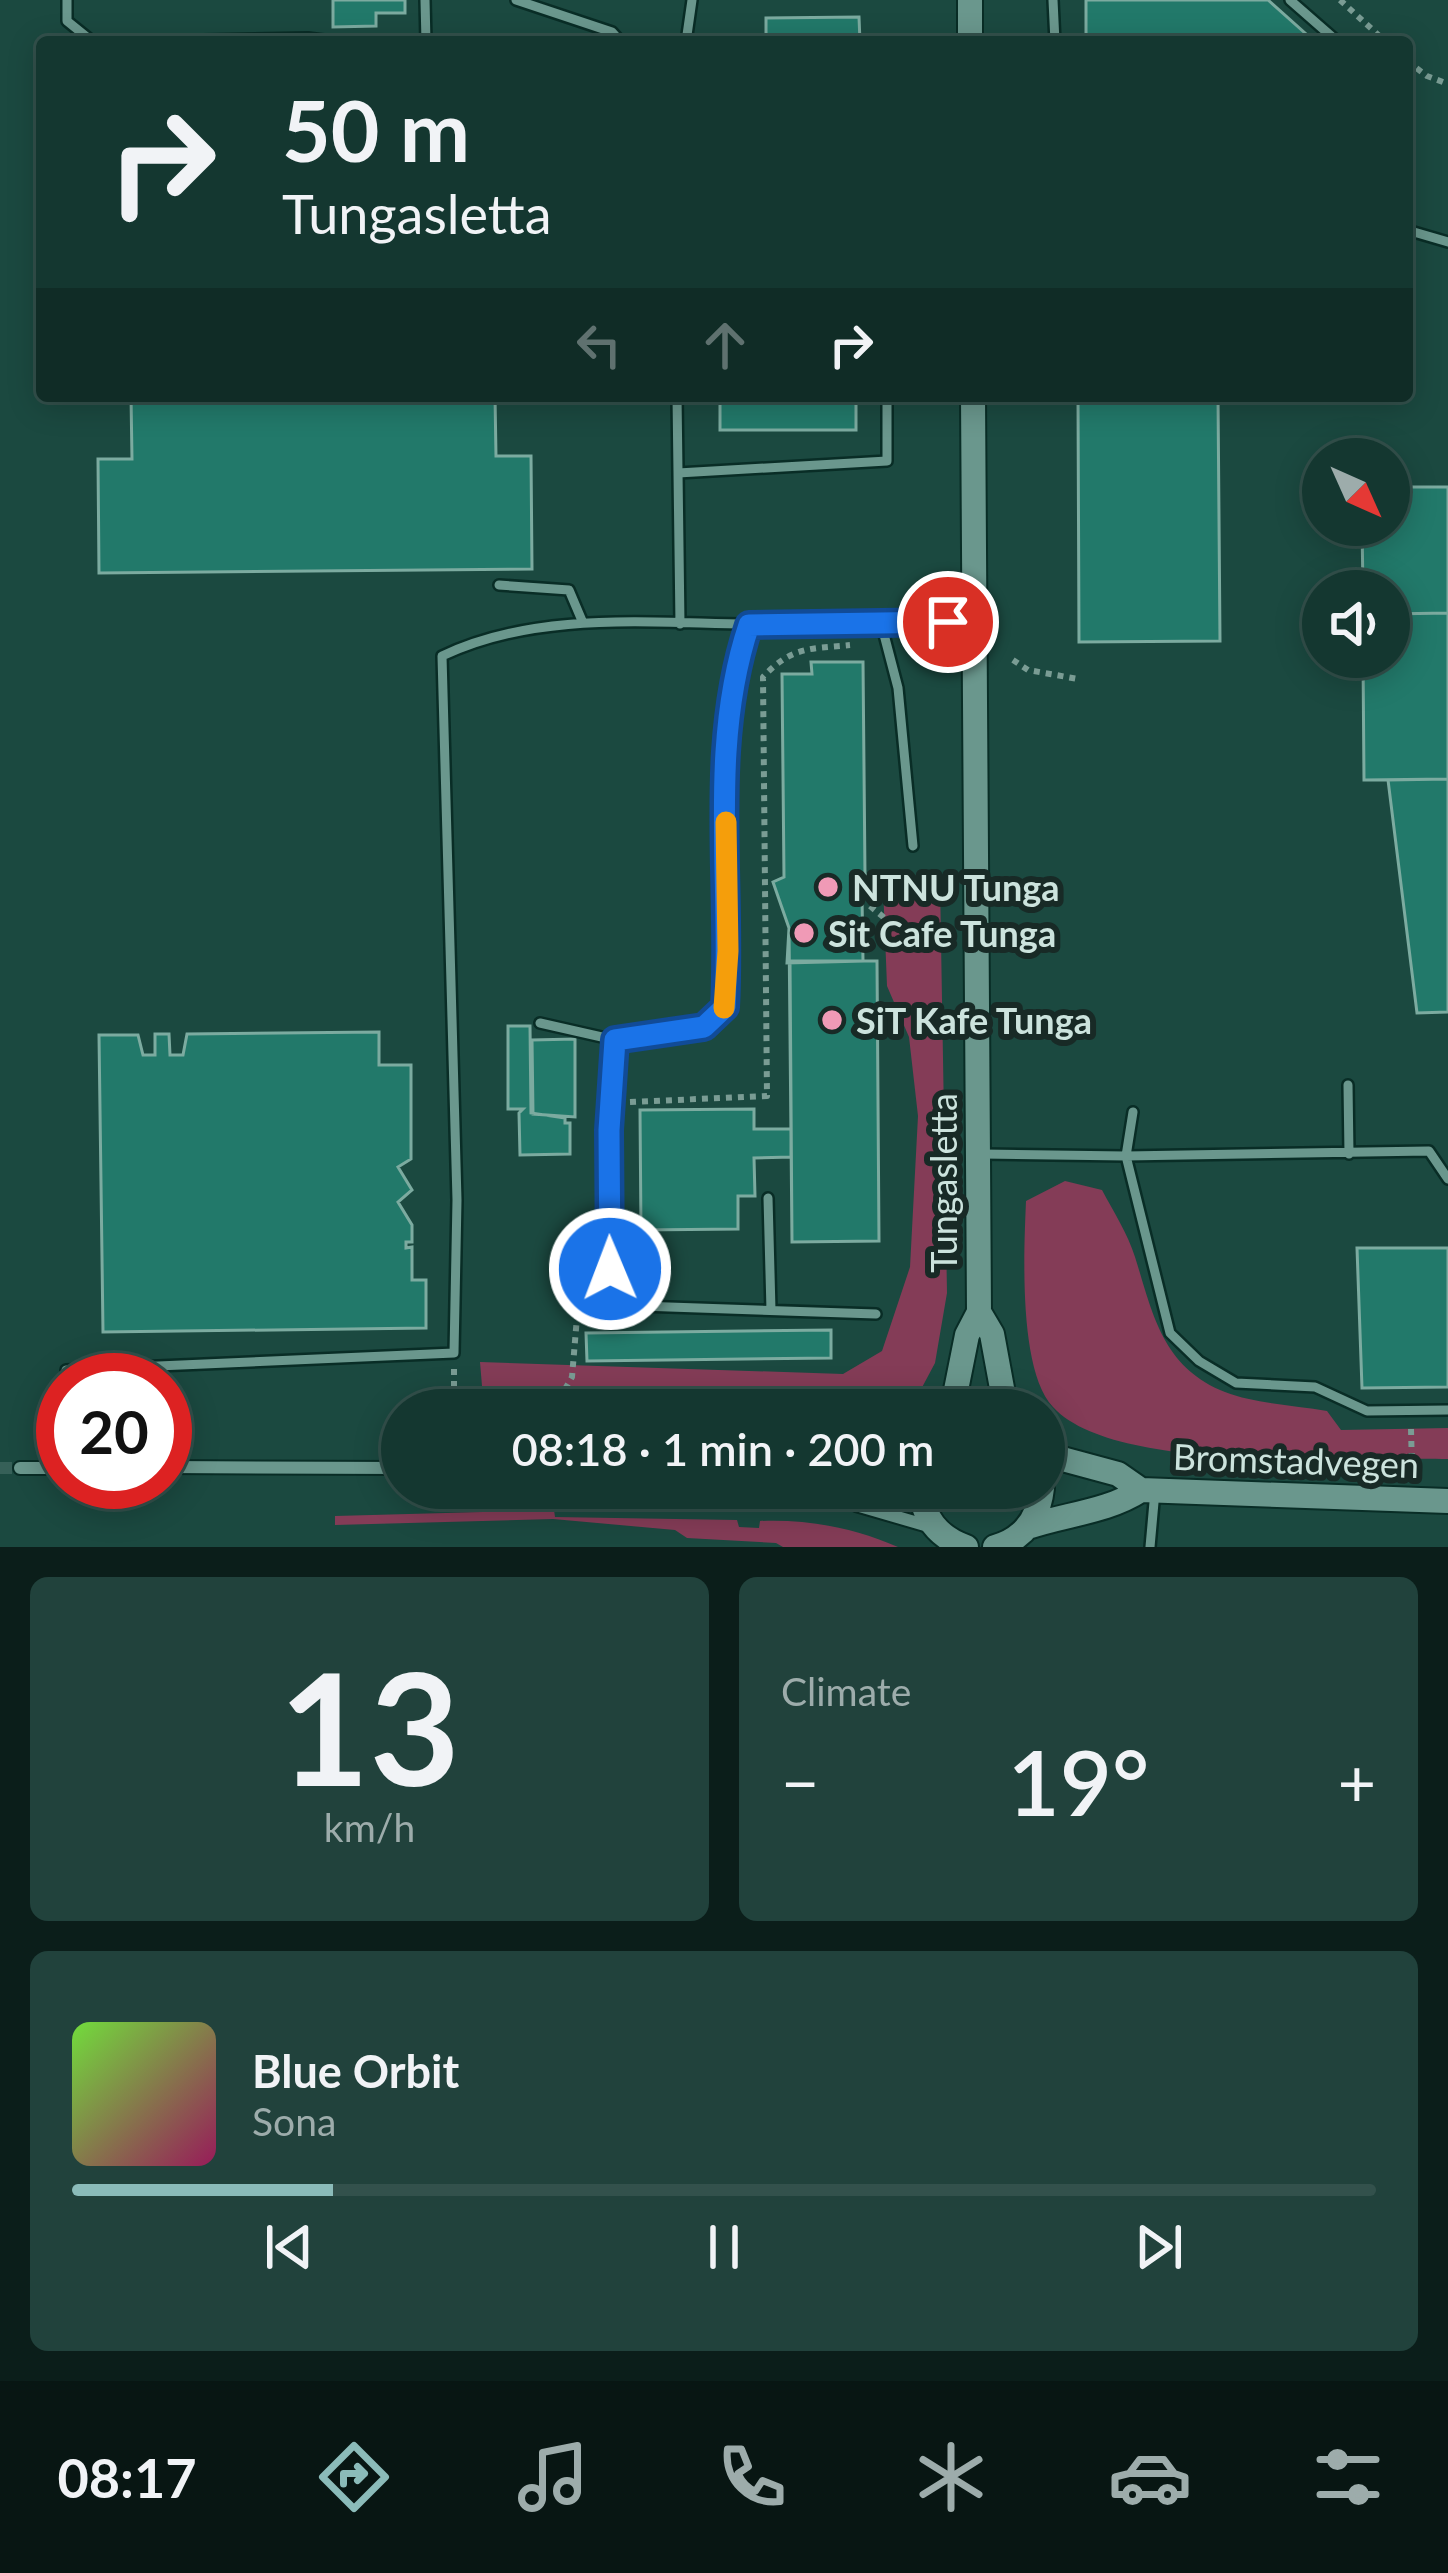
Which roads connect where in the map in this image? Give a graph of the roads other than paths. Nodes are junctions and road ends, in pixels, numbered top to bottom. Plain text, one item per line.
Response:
1 (67, 0) edge
2 (425, 0) edge
3 (516, 0) edge
4 (692, 0) edge
5 (970, 0) edge
6 (1053, 0) edge
7 (1291, 0) edge
8 (88, 36) edge
9 (426, 36) edge
10 (616, 36) edge
11 (687, 36) edge
12 (970, 36) edge
13 (1054, 36) edge
14 (1331, 36) edge
15 (1413, 232) edge
16 (1448, 242) edge
17 (677, 402) edge
18 (887, 402) edge
19 (973, 402) edge
20 (678, 473) junction
21 (500, 585) dead end
22 (975, 621) junction
23 (584, 623) junction
24 (881, 623) junction
25 (680, 624) junction
26 (749, 625) junction
27 (913, 846) dead end
28 (540, 1023) dead end
29 (615, 1040) junction
30 (1348, 1085) dead end
31 (1133, 1112) dead end
32 (980, 1154) junction
33 (1348, 1154) junction
34 (1126, 1156) junction
35 (1448, 1179) edge
36 (768, 1198) dead end
37 (771, 1310) junction
38 (979, 1312) junction
39 (876, 1314) dead end
40 (192, 1364) edge
41 (956, 1389) edge
42 (1002, 1389) edge
43 (1448, 1410) edge
44 (1065, 1460) edge
45 (192, 1466) edge
46 (20, 1468) tunnel mouth
47 (36, 1468) edge
48 (381, 1468) edge
49 (1148, 1490) junction
50 (1448, 1501) edge
51 (870, 1509) edge
52 (924, 1509) edge
53 (1038, 1509) edge
54 (1028, 1527) junction
55 (935, 1528) junction
56 (966, 1547) edge
57 (995, 1547) edge
58 (1150, 1547) edge

1 - 8 lane
2 - 9 lane
3 - 10 lane
4 - 11 lane
5 - 12 street
6 - 13 lane
7 - 14 lane
15 - 16 lane
17 - 20 lane
18 - 20 lane
19 - 22 street, Tungasletta
20 - 25 lane
21 - 23 lane
22 - 24 lane
22 - 32 street, Tungasletta
23 - 25 lane
23 - 40 lane
24 - 26 lane
24 - 27 lane
25 - 26 lane
26 - 29 lane
28 - 29 lane
29 - 37 lane
30 - 33 lane
31 - 34 lane
32 - 34 lane
32 - 38 street, Tungasletta
33 - 34 lane
33 - 35 lane
34 - 43 lane
36 - 37 lane
37 - 39 lane
38 - 41 street, Tungasletta
38 - 42 street, Tungasletta
44 - 49 street, Bromstadvegen
45 - 48 street
46 - 47 street
49 - 50 street, Bromstadvegen
49 - 54 street, Bromstadvegen
49 - 58 lane
51 - 55 street
52 - 55 street
53 - 54 street
54 - 57 street, Bromstadvegen
55 - 56 street

